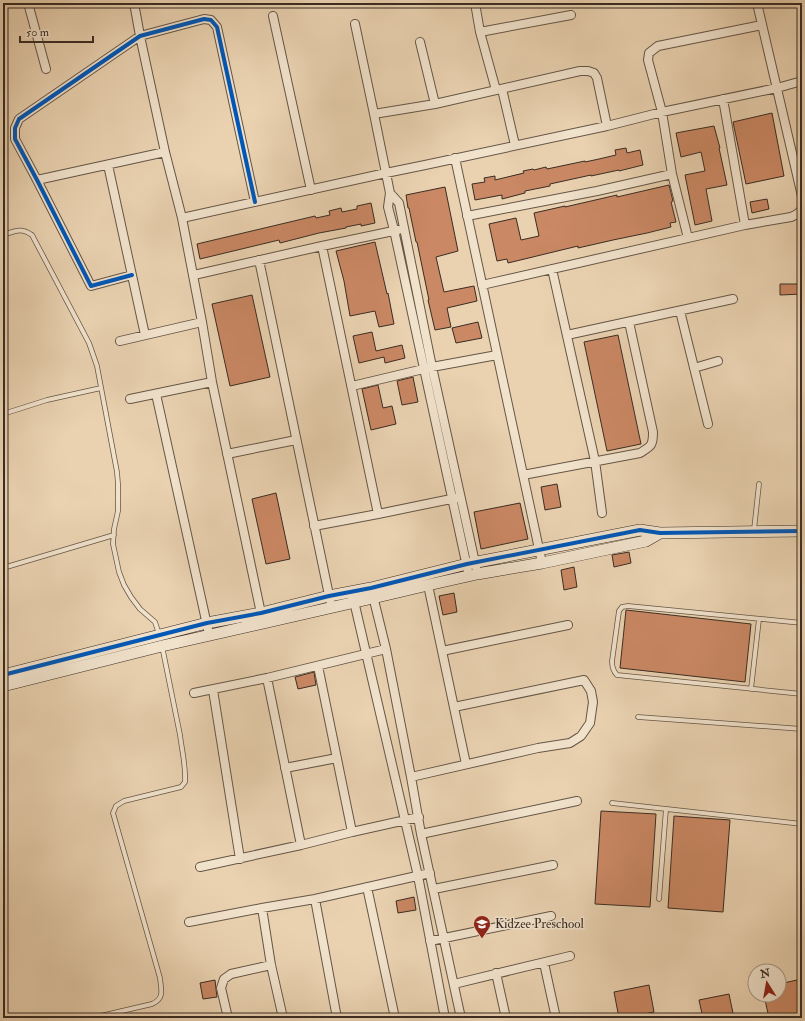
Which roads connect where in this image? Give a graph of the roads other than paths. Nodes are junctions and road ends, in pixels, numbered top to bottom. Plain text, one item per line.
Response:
1 (28, 3) edge
2 (134, 3) edge
3 (475, 3) edge
4 (757, 3) edge
5 (572, 15) dead end
6 (273, 16) dead end
7 (355, 24) dead end
8 (762, 25) junction
9 (480, 32) junction
10 (140, 36) junction
11 (420, 42) dead end
12 (46, 69) dead end
13 (802, 81) edge
14 (777, 88) junction
15 (499, 89) junction
16 (723, 99) junction
17 (435, 104) junction
18 (662, 112) junction
19 (374, 114) junction
20 (607, 126) junction
21 (515, 145) junction
22 (165, 152) junction
23 (455, 158) junction
24 (108, 165) junction
25 (386, 173) junction
26 (672, 174) junction
27 (37, 180) junction
28 (311, 190) junction
29 (390, 193) junction
30 (802, 196) edge
31 (255, 202) junction
32 (802, 208) edge
33 (467, 216) junction
34 (182, 218) junction
35 (745, 225) junction
36 (404, 228) junction
37 (394, 230) junction
38 (3, 235) edge
39 (688, 238) junction
40 (322, 246) junction
41 (259, 260) junction
42 (552, 269) junction
43 (132, 275) junction
44 (194, 275) junction
45 (482, 285) junction
46 (733, 299) dead end
47 (680, 311) junction
48 (202, 322) junction
49 (629, 322) junction
50 (145, 335) junction
51 (567, 335) junction
52 (120, 341) dead end
53 (497, 355) junction
54 (718, 362) dead end
55 (428, 368) junction
56 (694, 368) junction
57 (212, 382) junction
58 (352, 386) junction
59 (101, 388) junction
60 (156, 394) junction
61 (130, 399) dead end
62 (3, 414) edge
63 (708, 424) dead end
64 (296, 440) junction
65 (227, 454) junction
66 (595, 461) junction
67 (523, 475) junction
68 (759, 484) dead end
69 (456, 498) junction
70 (602, 513) dead end
71 (378, 514) junction
72 (314, 526) junction
73 (802, 531) edge
74 (754, 532) junction
75 (660, 533) junction
76 (114, 535) junction
77 (540, 550) junction
78 (470, 563) junction
79 (542, 563) junction
80 (3, 568) edge
81 (473, 575) junction
82 (428, 585) junction
83 (372, 593) junction
84 (353, 597) junction
85 (330, 602) junction
86 (262, 618) junction
87 (759, 619) junction
88 (206, 623) junction
89 (802, 623) edge
90 (568, 625) dead end
91 (209, 634) junction
92 (160, 640) junction
93 (386, 649) junction
94 (442, 651) junction
95 (366, 653) junction
96 (318, 666) junction
97 (3, 675) edge
98 (267, 678) junction
99 (3, 686) edge
100 (751, 689) junction
101 (213, 690) junction
102 (194, 694) dead end
103 (802, 694) edge
104 (454, 707) junction
105 (638, 717) dead end
106 (802, 729) edge
107 (337, 758) junction
108 (466, 764) junction
109 (285, 768) junction
110 (411, 777) junction
111 (577, 801) dead end
112 (612, 803) dead end
113 (666, 809) junction
114 (419, 818) junction
115 (405, 821) junction
116 (802, 824) edge
117 (352, 832) junction
118 (422, 834) junction
119 (301, 845) junction
120 (240, 859) junction
121 (553, 865) dead end
122 (200, 867) dead end
123 (430, 873) junction
124 (418, 876) junction
125 (367, 887) junction
126 (434, 889) junction
127 (315, 899) junction
128 (658, 899) dead end
129 (262, 908) junction
130 (551, 916) dead end
131 (189, 922) dead end
132 (444, 938) junction
133 (430, 941) junction
134 (570, 956) dead end
135 (544, 963) junction
136 (271, 965) junction
137 (496, 973) junction
138 (454, 984) junction
139 (92, 1018) edge
140 (228, 1018) edge
141 (283, 1018) edge
142 (337, 1018) edge
143 (395, 1018) edge
144 (445, 1018) edge
145 (461, 1018) edge
146 (506, 1018) edge
147 (556, 1018) edge

1 - 12 street
2 - 10 street
3 - 9 street
4 - 8 street
5 - 9 street
6 - 28 street
7 - 19 street
8 - 14 street
8 - 18 street
9 - 15 street
10 - 22 street
10 - 27 street
10 - 31 street
11 - 17 street
13 - 14 street
14 - 16 street
14 - 30 street
15 - 17 street
15 - 20 street
15 - 21 street
16 - 18 street
16 - 35 street
17 - 19 street
18 - 20 street
18 - 26 street
19 - 25 street
20 - 21 street
21 - 23 street
22 - 24 street
22 - 34 street
23 - 25 street
23 - 33 street
24 - 27 street
24 - 43 street
25 - 28 street
25 - 29 street
26 - 33 street
26 - 39 street
27 - 43 street
28 - 31 street
29 - 36 street
29 - 37 street
31 - 34 street
32 - 35 street
33 - 45 street
34 - 44 street
35 - 39 street
36 - 37 street
36 - 55 street
37 - 40 street
37 - 55 street
38 - 59 lane
39 - 42 street
40 - 41 street
40 - 58 street
41 - 44 street
41 - 64 street
42 - 45 street
42 - 51 street
43 - 50 street
44 - 48 street
45 - 53 street
46 - 47 street
47 - 49 street
47 - 56 street
48 - 50 street
48 - 57 street
49 - 51 street
49 - 66 street
50 - 52 street
51 - 66 street
53 - 55 street
53 - 67 street
54 - 56 street
55 - 58 street
55 - 69 street
56 - 63 street
57 - 60 street
57 - 65 street
58 - 71 street
59 - 62 lane
59 - 76 lane
60 - 61 street
60 - 88 street
64 - 65 street
64 - 72 street
65 - 86 street
66 - 67 street
66 - 70 street
67 - 77 street
68 - 74 lane
69 - 71 street
69 - 78 street
71 - 72 street
72 - 85 street
73 - 74 street
74 - 75 street
75 - 77 street
75 - 79 street
76 - 80 lane
76 - 92 lane
77 - 78 street
77 - 79 street
78 - 81 street
78 - 83 street
79 - 81 street
81 - 82 street
82 - 83 street
82 - 94 street
83 - 84 street
83 - 93 street
84 - 85 street
84 - 95 street
85 - 86 street
86 - 88 street
86 - 91 street
87 - 89 lane
87 - 100 lane
87 - 100 lane
88 - 91 street
88 - 92 street
90 - 94 street
91 - 92 street
92 - 97 street
92 - 99 street
92 - 139 lane
93 - 95 street
93 - 110 street
94 - 104 street
95 - 96 street
95 - 115 street
96 - 98 street
96 - 107 street
98 - 101 street
98 - 109 street
100 - 103 lane
101 - 102 street
101 - 120 street
104 - 108 street
104 - 108 street
105 - 106 lane
107 - 109 street
107 - 117 street
108 - 110 street
109 - 119 street
110 - 114 street
111 - 118 street
112 - 113 lane
113 - 116 lane
113 - 128 lane
114 - 115 street
114 - 118 street
115 - 117 street
115 - 124 street
117 - 119 street
118 - 123 street
119 - 120 street
120 - 122 street
121 - 126 street
123 - 124 street
123 - 126 street
124 - 125 street
124 - 133 street
125 - 127 street
125 - 143 street
126 - 132 street
127 - 129 street
127 - 142 street
129 - 131 street
129 - 136 street
130 - 132 street
132 - 133 street
132 - 138 street
133 - 144 street
134 - 135 street
135 - 137 street
135 - 147 street
136 - 140 street
136 - 141 street
137 - 138 street
137 - 146 street
138 - 145 street

